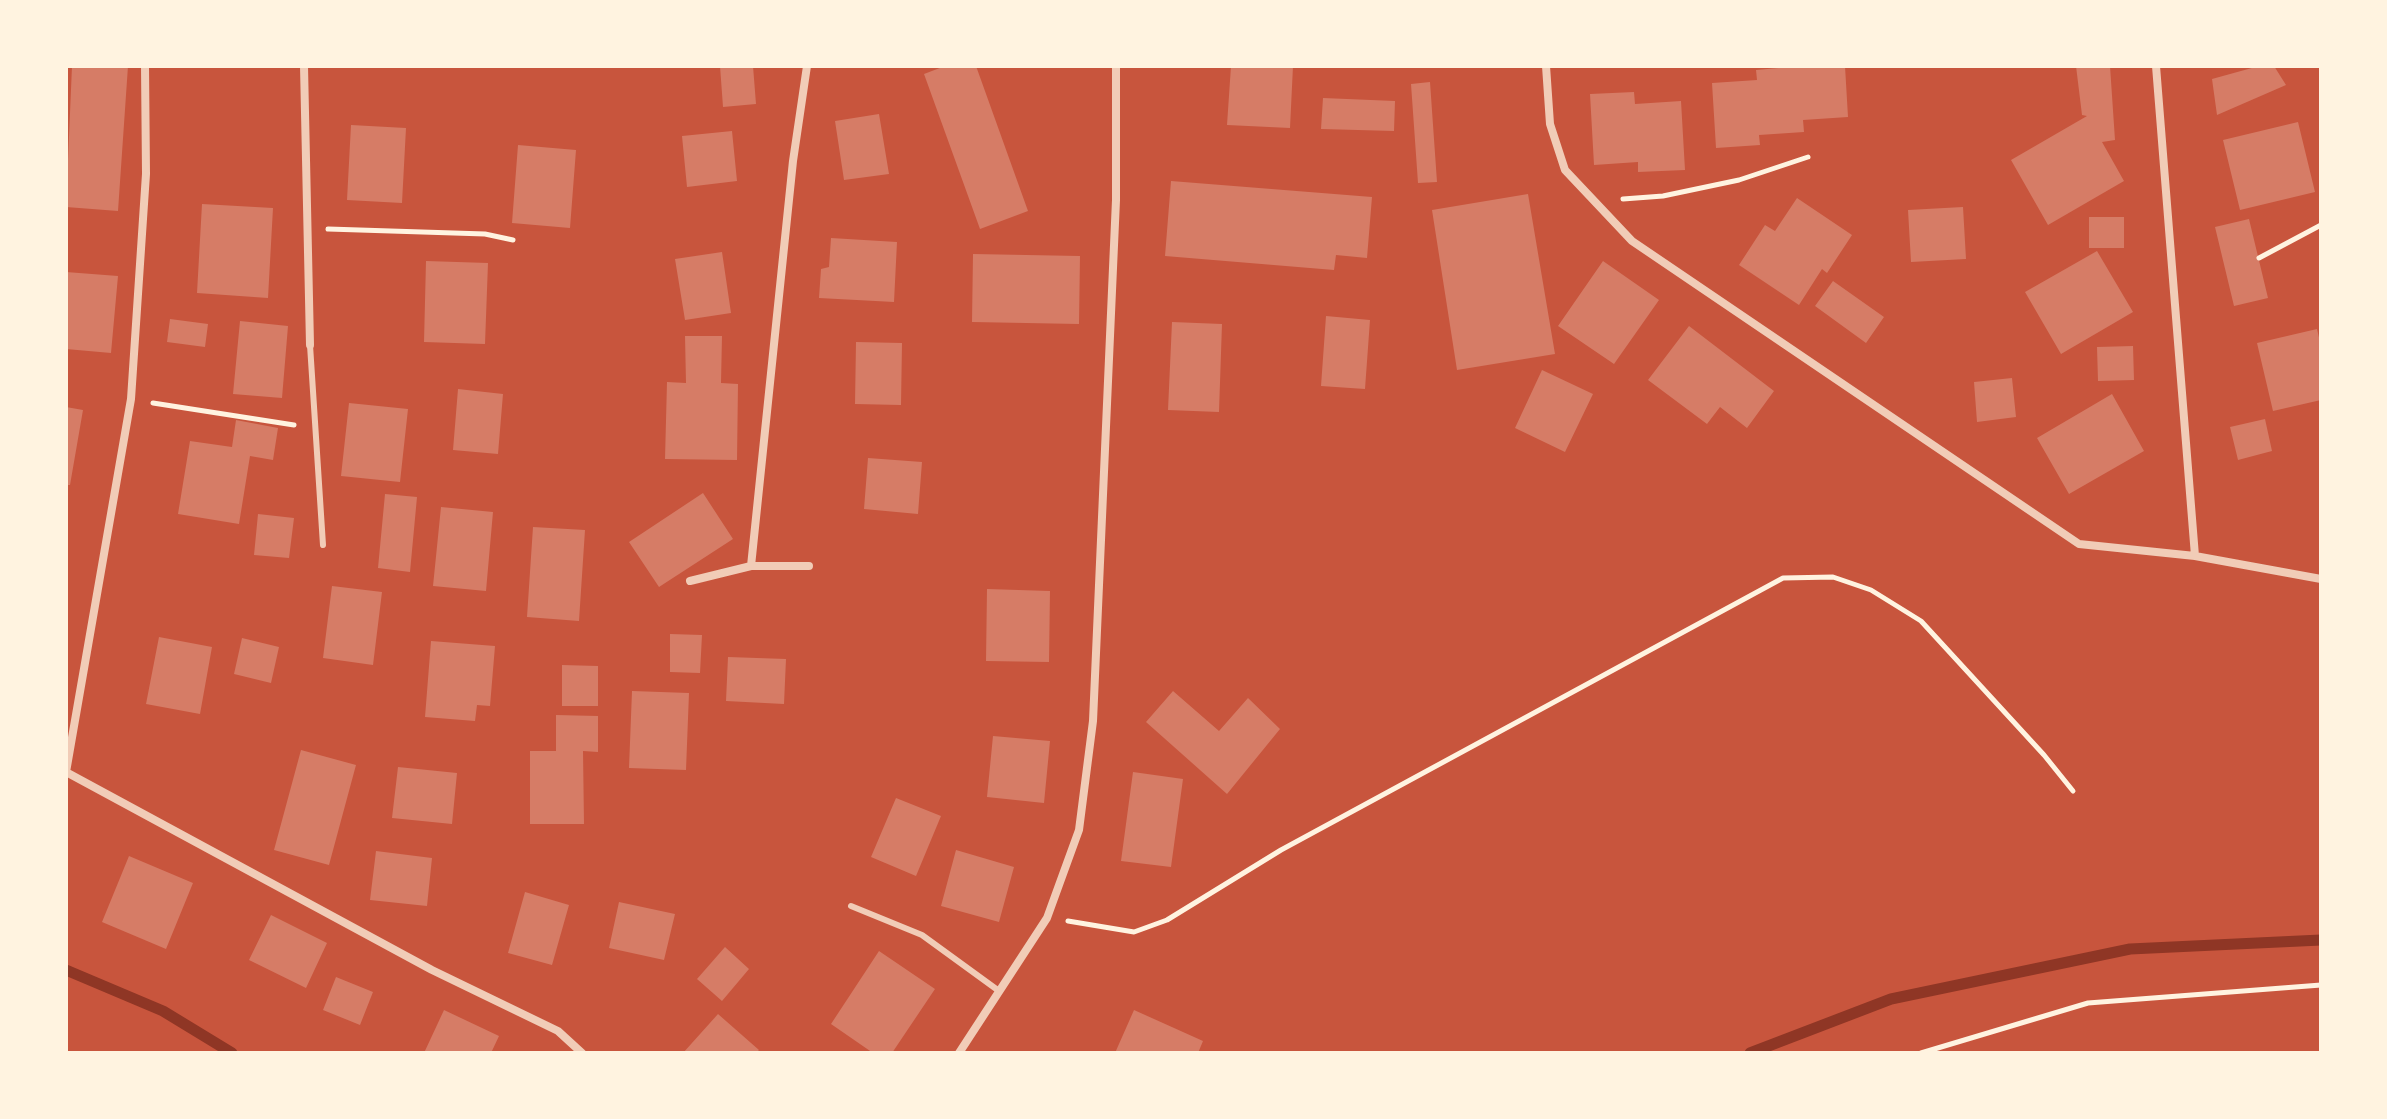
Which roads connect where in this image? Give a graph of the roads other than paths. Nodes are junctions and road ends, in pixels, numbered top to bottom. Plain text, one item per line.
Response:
1 (145, 66) edge
2 (304, 66) edge
3 (807, 66) edge
4 (1116, 66) edge
5 (1546, 66) edge
6 (2156, 66) edge
7 (310, 345) joint
8 (323, 545) dead end
9 (2195, 556) junction
10 (751, 566) junction
11 (809, 566) dead end
12 (2321, 579) edge
13 (690, 581) dead end
14 (851, 906) dead end
15 (999, 991) junction
16 (582, 1053) edge
17 (959, 1053) edge

1 - 16 street
2 - 7 street
3 - 10 street
4 - 15 street
5 - 9 street
6 - 9 street
7 - 8 lane
9 - 12 street
10 - 11 street
10 - 13 street
14 - 15 lane
15 - 17 street

